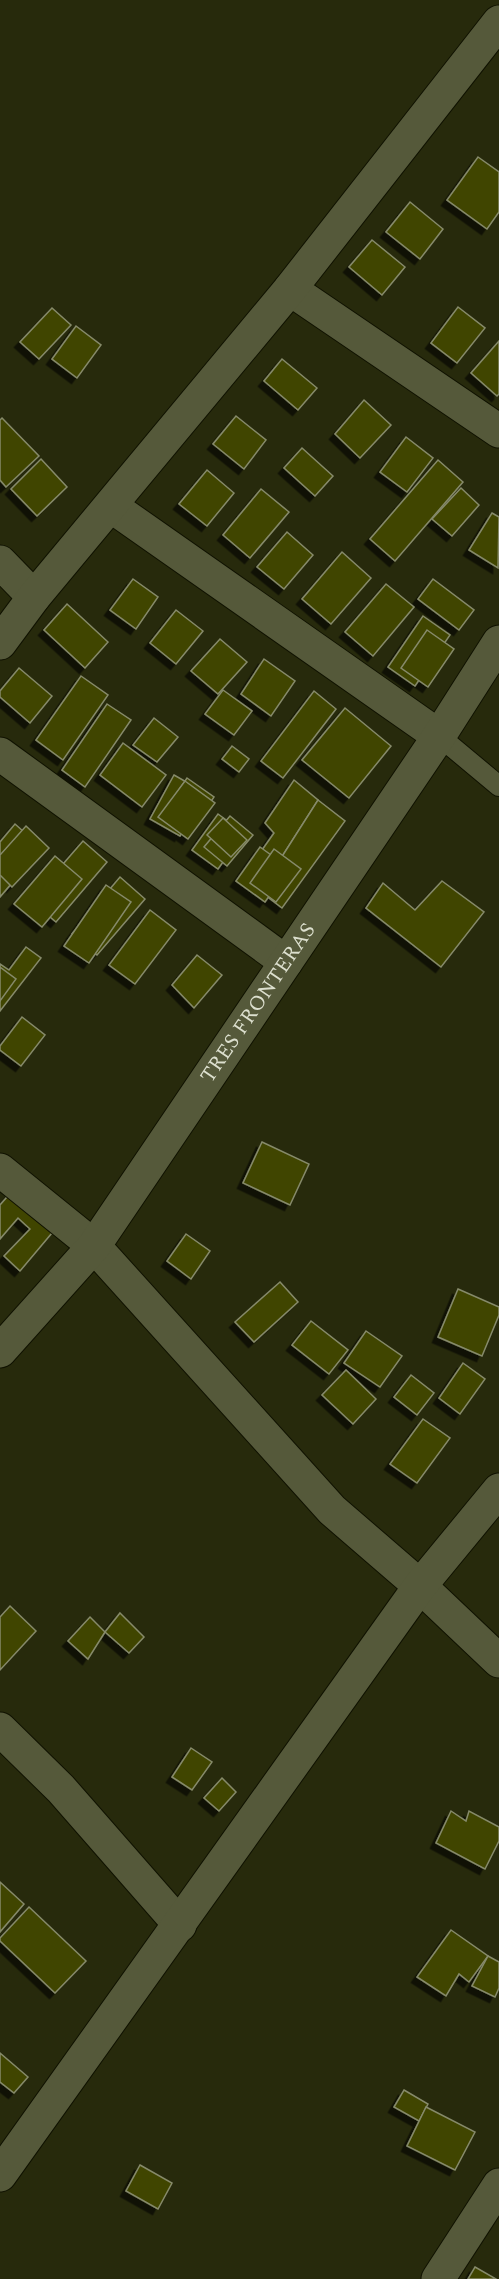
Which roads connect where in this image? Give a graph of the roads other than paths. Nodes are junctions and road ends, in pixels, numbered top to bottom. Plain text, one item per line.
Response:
1 (499, 22) edge
2 (290, 289) junction
3 (499, 431) edge
4 (111, 506) junction
5 (0, 562) edge
6 (34, 597) junction
7 (499, 642) edge
8 (0, 643) edge
9 (439, 736) junction
10 (0, 754) edge
11 (499, 786) edge
12 (286, 962) junction
13 (0, 1170) edge
14 (94, 1246) junction
15 (0, 1351) edge
16 (499, 1490) edge
17 (420, 1586) junction
18 (499, 1660) edge
19 (0, 1729) edge
20 (180, 1925) junction
21 (0, 2175) edge
22 (499, 2185) edge
23 (438, 2279) edge

1 - 2 street
2 - 3 street
2 - 4 street
4 - 6 street
4 - 9 street
5 - 6 street
6 - 8 street
7 - 9 street, TRES FRONTERAS
9 - 11 lane
9 - 12 street, TRES FRONTERAS
10 - 12 street
12 - 14 street, TRES FRONTERAS
13 - 14 street
14 - 15 street, TRES FRONTERAS
14 - 17 street
16 - 17 street
17 - 18 street
17 - 20 street
19 - 20 street
20 - 21 street
22 - 23 street

